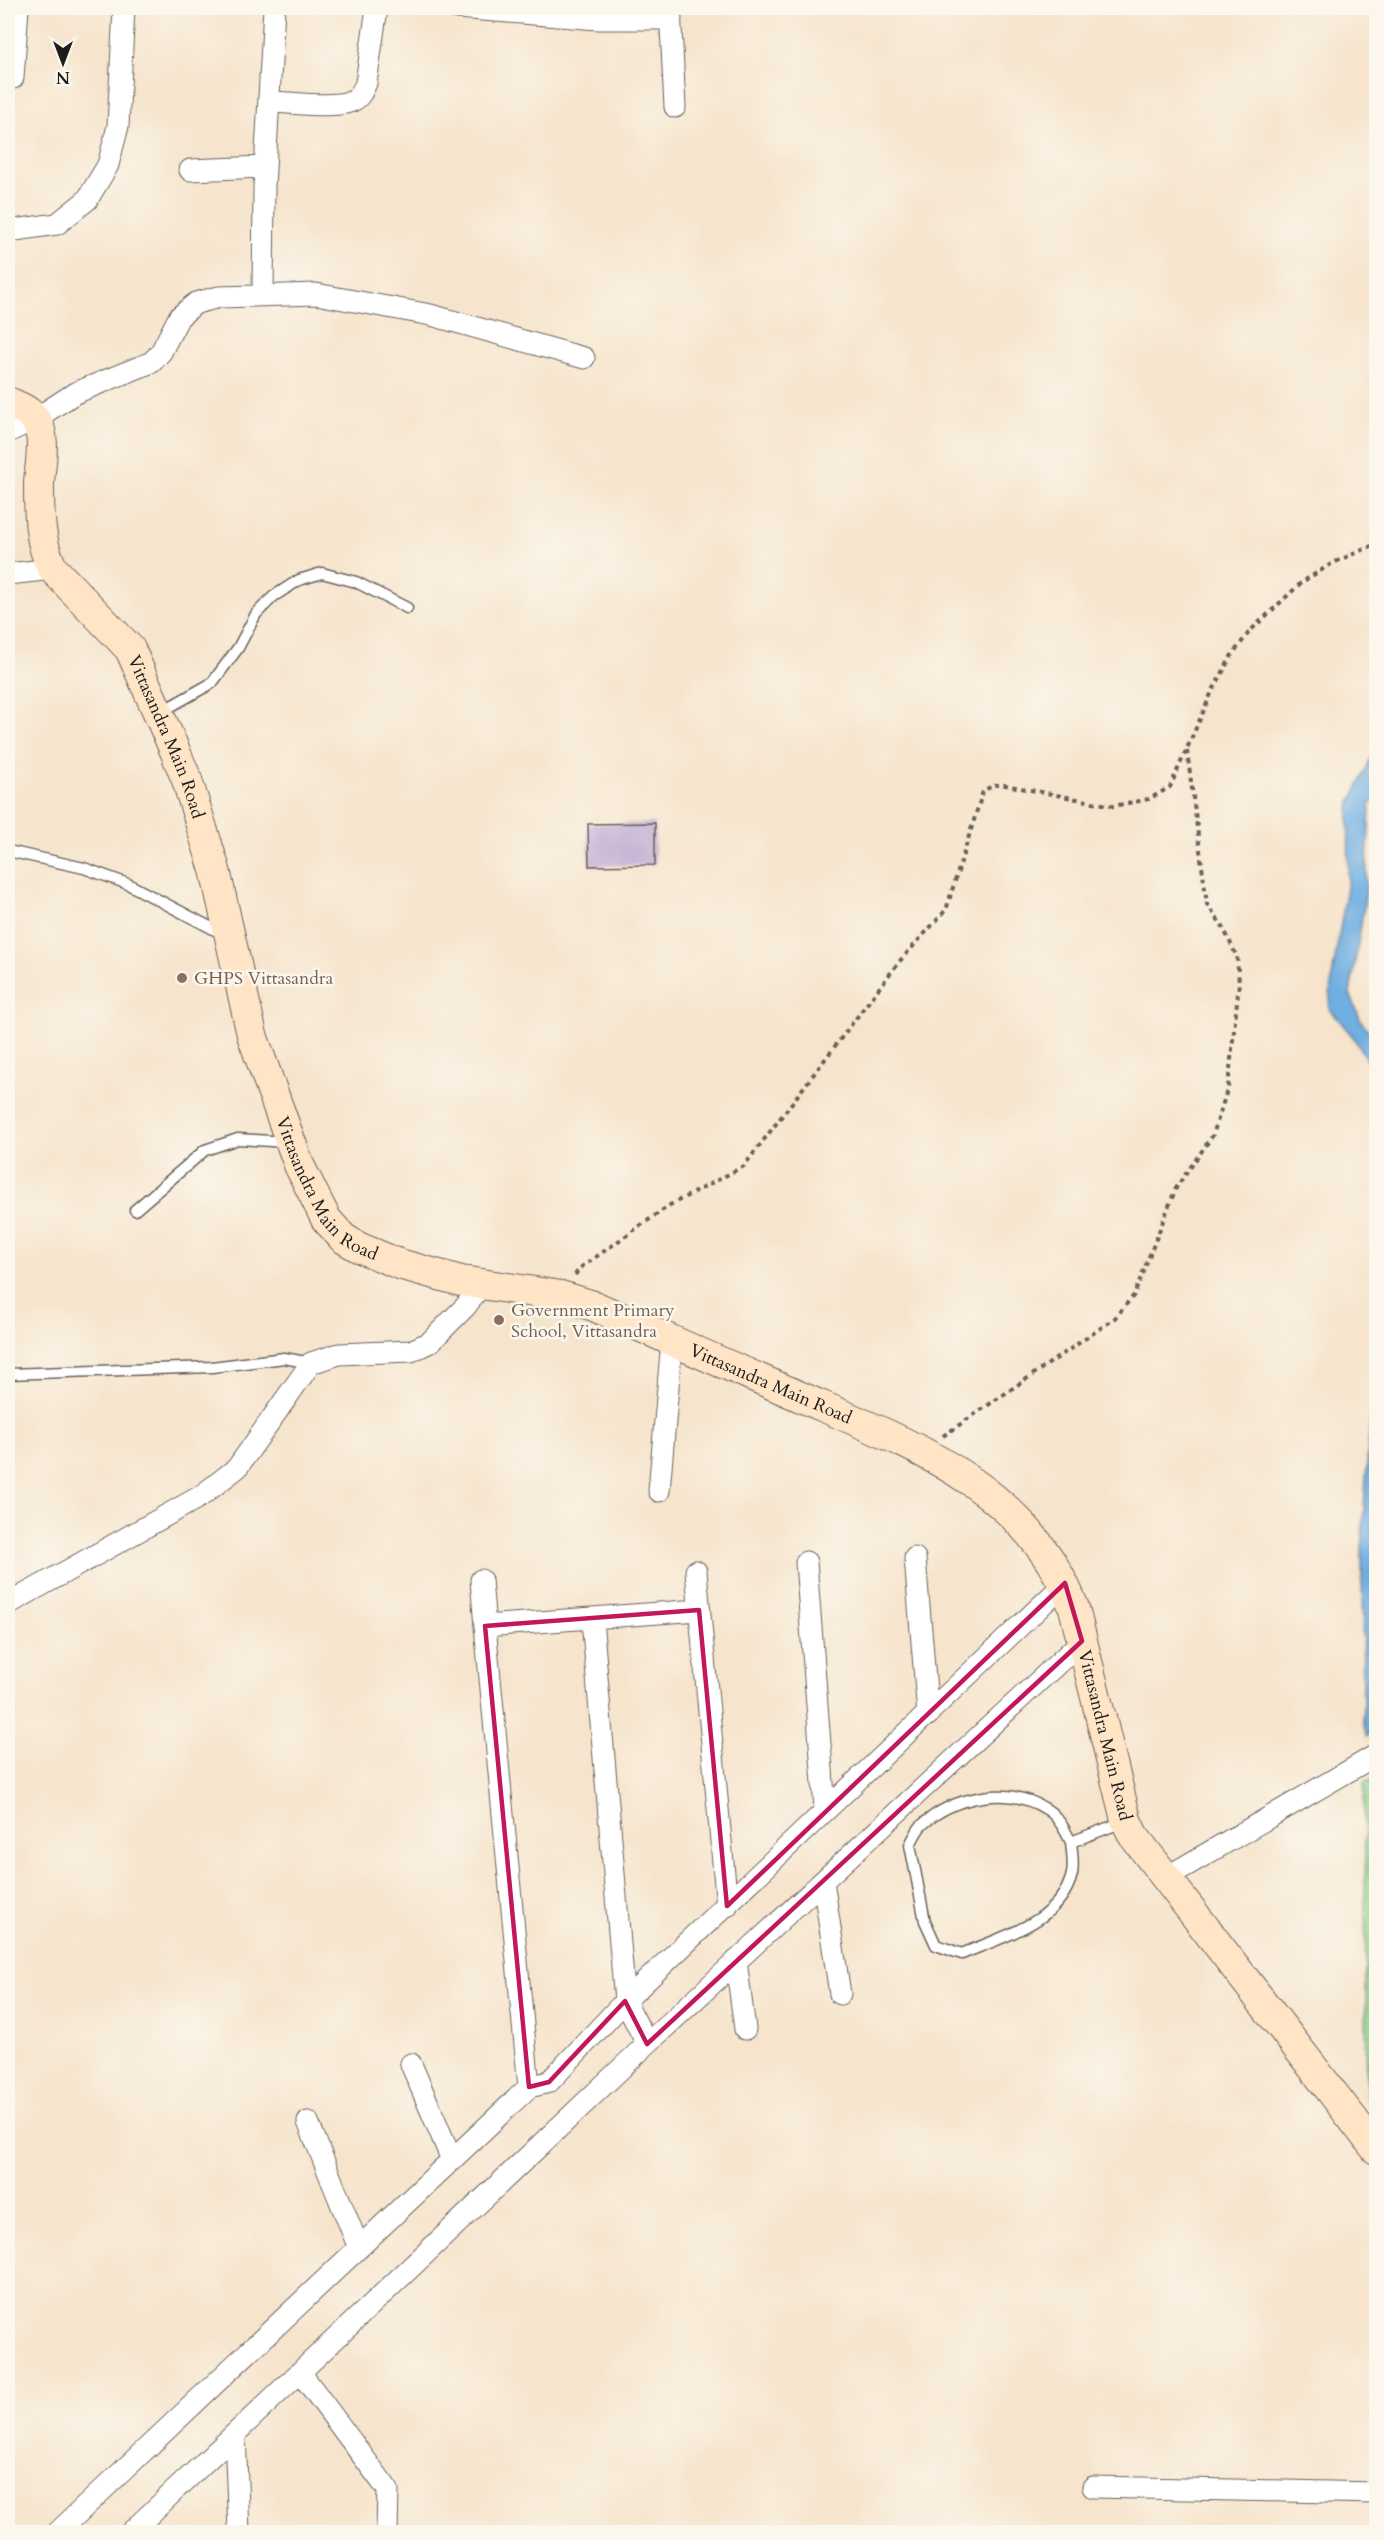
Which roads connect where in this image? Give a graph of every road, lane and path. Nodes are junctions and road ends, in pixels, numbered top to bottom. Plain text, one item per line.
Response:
1 (18, 8) edge
2 (124, 8) edge
3 (274, 8) edge
4 (377, 8) edge
5 (457, 8) edge
6 (562, 11) edge
7 (670, 13) edge
8 (14, 78) dead end
9 (269, 102) junction
10 (675, 107) dead end
11 (265, 167) junction
12 (190, 170) dead end
13 (8, 231) edge
14 (263, 295) junction
15 (584, 358) dead end
16 (8, 402) edge
17 (35, 418) junction
18 (8, 432) edge
19 (1377, 544) edge
20 (53, 569) junction
21 (8, 574) edge
22 (407, 608) dead end
23 (159, 713) junction
24 (1187, 751) junction
25 (8, 851) edge
26 (232, 939) junction
27 (290, 1142) junction
28 (135, 1210) dead end
29 (482, 1284) junction
30 (561, 1296) junction
31 (672, 1340) junction
32 (311, 1363) junction
33 (8, 1374) edge
34 (922, 1450) junction
35 (659, 1491) dead end
36 (915, 1557) dead end
37 (806, 1562) dead end
38 (696, 1571) dead end
39 (481, 1580) dead end
40 (1065, 1583) junction
41 (8, 1604) edge
42 (699, 1610) junction
43 (592, 1619) junction
44 (485, 1626) junction
45 (1082, 1641) junction
46 (928, 1715) junction
47 (1377, 1755) edge
48 (825, 1809) junction
49 (1126, 1820) junction
50 (1071, 1842) junction
51 (1165, 1878) junction
52 (823, 1881) junction
53 (727, 1906) junction
54 (736, 1961) junction
55 (840, 1994) dead end
56 (625, 2001) junction
57 (745, 2029) dead end
58 (646, 2044) junction
59 (411, 2064) dead end
60 (529, 2088) junction
61 (308, 2122) dead end
62 (1377, 2149) edge
63 (452, 2160) junction
64 (358, 2248) junction
65 (300, 2372) junction
66 (235, 2434) junction
67 (1093, 2487) dead end
68 (1377, 2493) edge
69 (58, 2532) edge
70 (131, 2532) edge
71 (239, 2532) edge
72 (387, 2532) edge

1 - 8 street
2 - 13 street
3 - 9 street
4 - 9 street
5 - 6 street
6 - 7 street
7 - 10 street
9 - 11 street
11 - 12 street
11 - 14 street
14 - 15 street
14 - 17 street
16 - 17 street
17 - 18 street
17 - 20 street, Vittasandra Main Road
19 - 24 path
20 - 21 street
20 - 23 street, Vittasandra Main Road
22 - 23 lane
23 - 26 street, Vittasandra Main Road
24 - 30 path
24 - 34 path
25 - 26 lane
26 - 27 street, Vittasandra Main Road
27 - 28 lane
27 - 29 street, Vittasandra Main Road
29 - 30 street, Vittasandra Main Road
29 - 32 street
30 - 31 street, Vittasandra Main Road
31 - 34 street, Vittasandra Main Road
31 - 35 street
32 - 33 lane
32 - 41 street
34 - 40 street, Vittasandra Main Road
36 - 46 street
37 - 48 street
38 - 42 street
39 - 44 street
40 - 45 street, Vittasandra Main Road
40 - 46 street
42 - 43 street
42 - 53 street
43 - 44 street
43 - 56 street
44 - 60 street
45 - 49 street, Vittasandra Main Road
45 - 52 street
46 - 48 street
47 - 51 street
48 - 53 street
49 - 50 lane
49 - 51 street, Vittasandra Main Road
50 - 50 lane
51 - 62 street, Vittasandra Main Road
52 - 54 street
52 - 55 street
53 - 56 street
54 - 57 street
54 - 58 street
56 - 58 street
56 - 60 street
58 - 65 street
59 - 63 street
60 - 63 street
61 - 64 street
63 - 64 street
64 - 69 street
65 - 66 street
65 - 72 street
66 - 70 street
66 - 71 street
67 - 68 street

